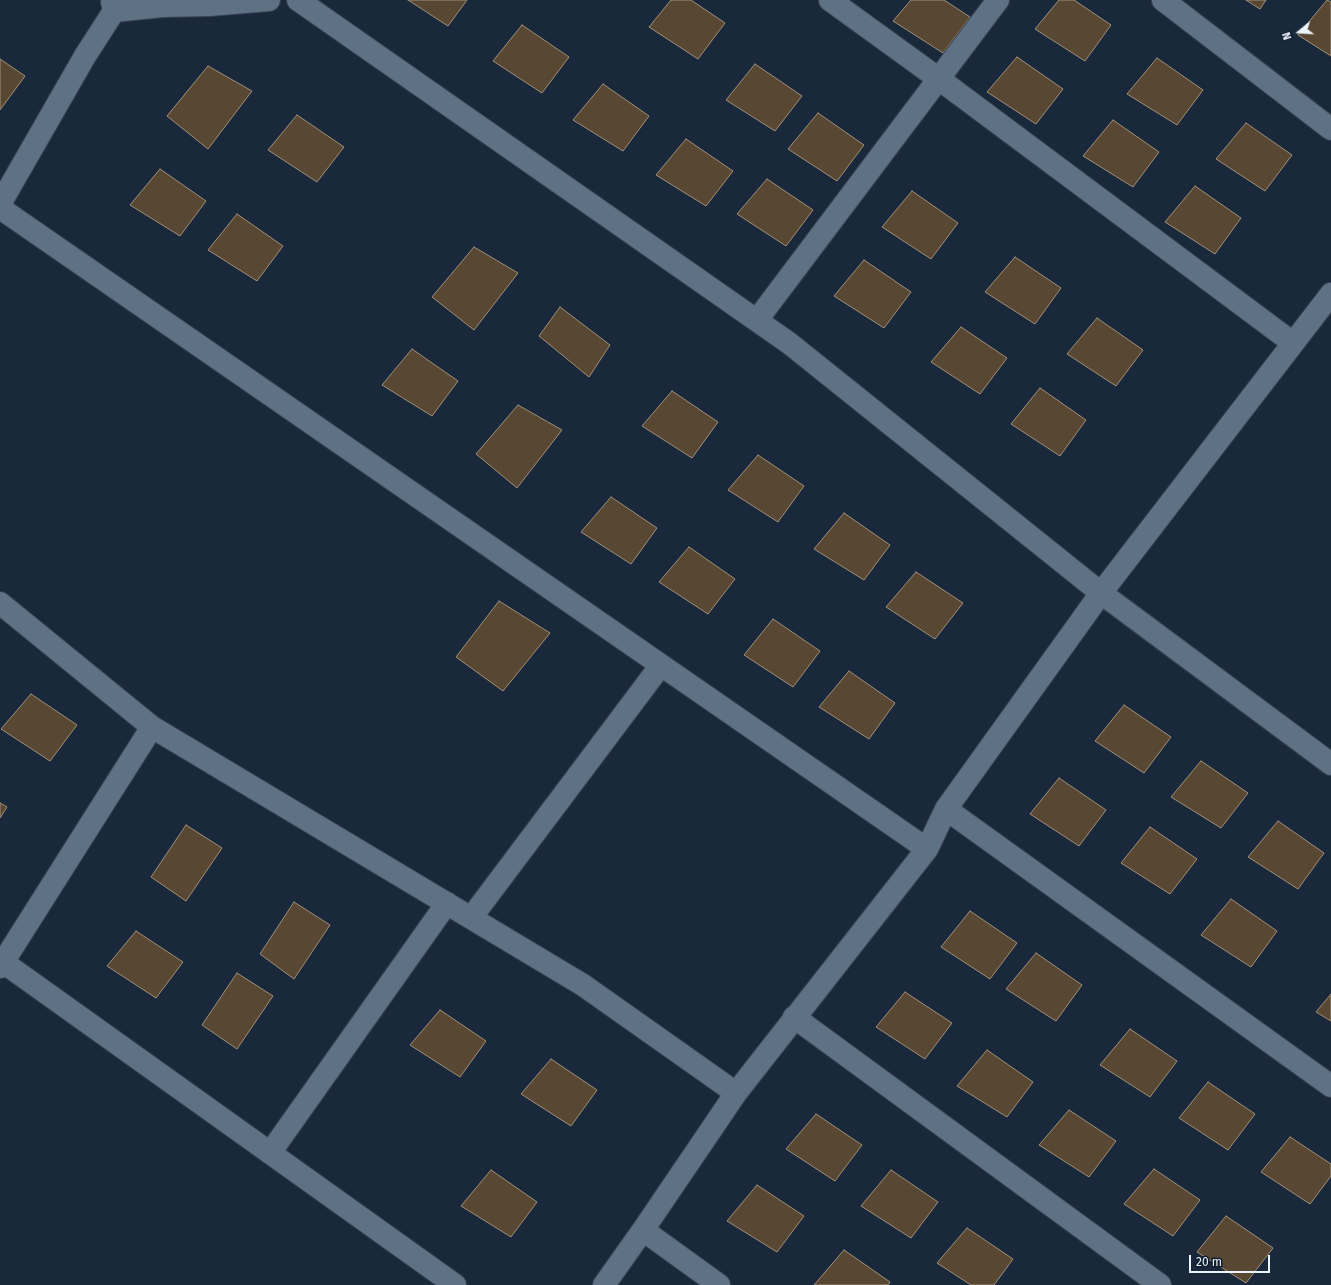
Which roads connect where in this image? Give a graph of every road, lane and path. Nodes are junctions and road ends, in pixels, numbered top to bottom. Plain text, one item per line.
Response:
1 (269, 0) edge
2 (298, 0) edge
3 (830, 0) edge
4 (998, 0) edge
5 (1163, 0) edge
6 (116, 4) edge
7 (939, 78) junction
8 (1331, 129) edge
9 (0, 204) edge
10 (0, 208) edge
11 (1331, 294) edge
12 (757, 320) junction
13 (1293, 343) junction
14 (1101, 593) junction
15 (0, 603) edge
16 (661, 665) junction
17 (152, 727) junction
18 (1331, 764) edge
19 (946, 809) junction
20 (927, 849) junction
21 (447, 903) junction
22 (471, 918) junction
23 (1, 963) edge
24 (794, 1017) junction
25 (1331, 1086) edge
26 (736, 1093) junction
27 (270, 1153) junction
28 (643, 1230) junction
29 (454, 1285) edge
30 (604, 1285) edge
31 (719, 1285) edge
32 (1160, 1285) edge

1 - 6 street
2 - 12 street
3 - 7 street
4 - 7 street
5 - 8 street
6 - 9 street
7 - 12 street
7 - 13 street
10 - 16 street
11 - 13 street
12 - 14 street
13 - 14 street
14 - 18 street
14 - 19 street
15 - 17 street
16 - 20 street
16 - 22 street
17 - 21 street
17 - 23 street
19 - 20 street
19 - 25 street
20 - 24 street
21 - 22 street
21 - 27 street
22 - 26 street
23 - 27 street
24 - 26 street
24 - 32 street
26 - 28 street
27 - 29 street
28 - 30 street
28 - 31 street

